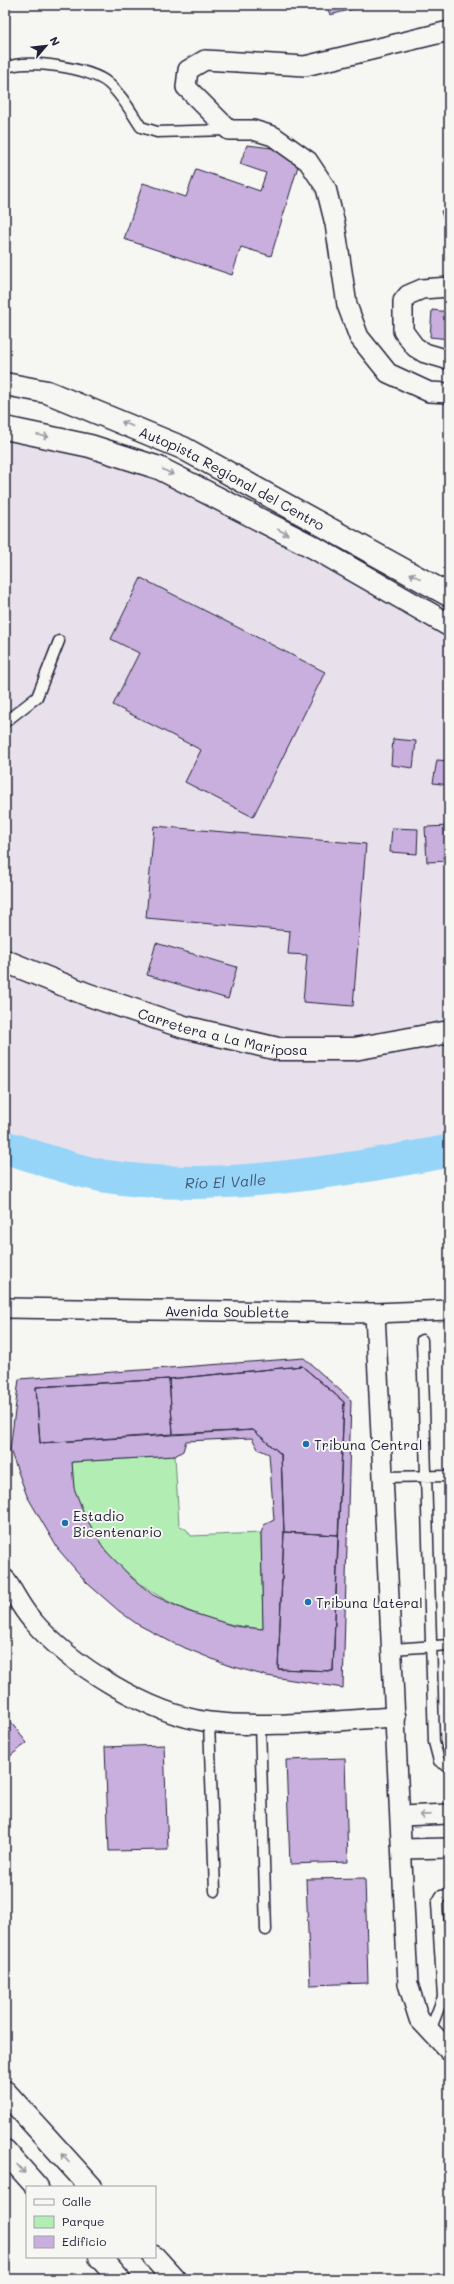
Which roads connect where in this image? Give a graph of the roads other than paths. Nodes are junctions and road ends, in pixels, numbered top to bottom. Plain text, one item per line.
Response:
1 (449, 31) edge
2 (5, 68) edge
3 (229, 130) junction
4 (449, 287) edge
5 (449, 360) edge
6 (5, 384) edge
7 (449, 393) edge
8 (5, 428) edge
9 (449, 595) edge
10 (449, 625) edge
11 (59, 641) dead end
12 (5, 722) edge
13 (5, 961) edge
14 (449, 1032) edge
15 (5, 1308) edge
16 (449, 1310) edge
17 (375, 1313) junction
18 (422, 1340) dead end
19 (449, 1476) edge
20 (383, 1477) junction
21 (426, 1477) junction
22 (5, 1579) edge
23 (449, 1645) edge
24 (431, 1646) junction
25 (392, 1649) junction
26 (396, 1717) junction
27 (209, 1722) junction
28 (260, 1724) junction
29 (449, 1767) edge
30 (449, 1814) edge
31 (401, 1816) junction
32 (449, 1848) edge
33 (402, 1850) junction
34 (215, 1891) dead end
35 (449, 1894) edge
36 (266, 1930) dead end
37 (430, 2031) junction
38 (449, 2051) edge
39 (5, 2092) edge
40 (5, 2151) edge
41 (36, 2186) edge
42 (90, 2186) edge
43 (101, 2258) edge
44 (155, 2258) edge
45 (119, 2279) edge
46 (174, 2279) edge

1 - 3 street
2 - 3 lane
3 - 7 street
4 - 5 street
9 -> 6 main road, Autopista Regional del Centro
8 -> 10 main road, Autopista Regional del Centro
11 - 12 lane
13 - 14 main road, Carretera a La Mariposa
15 - 17 street, Avenida Soublette
16 - 17 street, Avenida Soublette
17 - 20 street
18 - 21 lane
19 - 21 lane
20 - 21 lane
20 - 25 street
21 - 24 lane
22 - 27 street
23 - 24 lane
24 - 25 lane
24 - 29 lane
25 - 26 street
26 - 28 street
26 - 31 street
27 - 28 street
27 - 34 lane
28 - 36 lane
30 -> 31 street
31 - 33 street
32 - 33 street
33 - 37 street
35 - 37 lane
37 - 38 street
42 -> 39 main road
40 -> 41 main road
43 - 45 main road
44 - 46 main road

